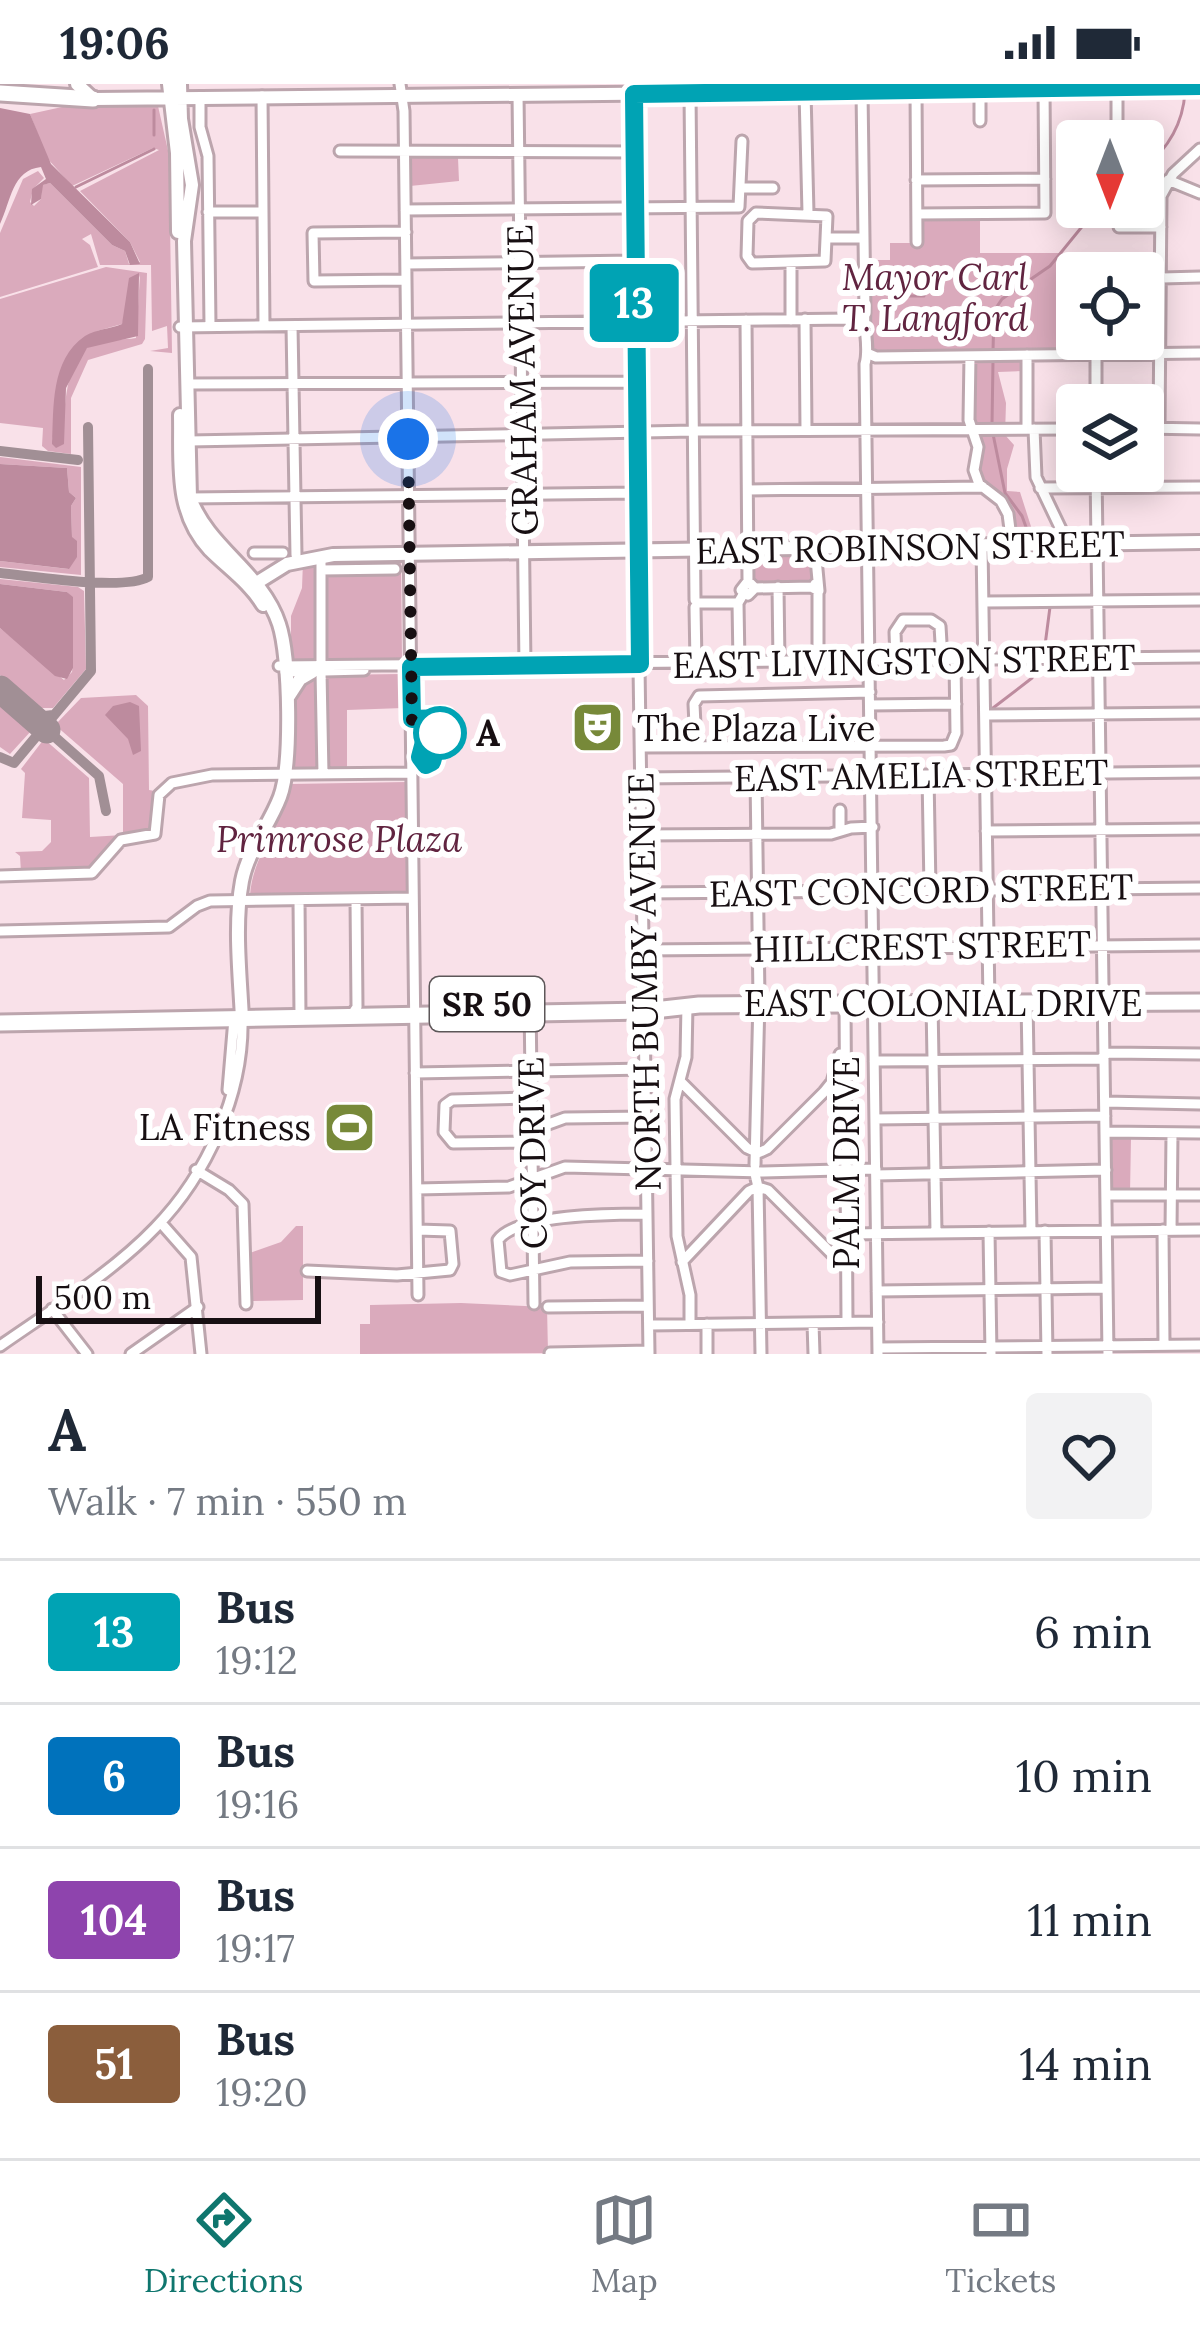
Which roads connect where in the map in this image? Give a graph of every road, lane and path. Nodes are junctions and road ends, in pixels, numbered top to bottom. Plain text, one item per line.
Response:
1 (77, 84) edge
2 (759, 84) edge
3 (1200, 86) edge
4 (634, 87) edge
5 (1117, 87) junction
6 (403, 88) edge
7 (1044, 88) junction
8 (980, 89) junction
9 (916, 90) junction
10 (175, 91) edge
11 (862, 91) junction
12 (805, 92) junction
13 (0, 93) edge
14 (690, 93) junction
15 (518, 94) junction
16 (262, 96) junction
17 (200, 97) junction
18 (93, 99) junction
19 (1118, 120) edge
20 (980, 121) dead end
21 (742, 141) dead end
22 (1200, 149) edge
23 (340, 151) dead end
24 (404, 152) junction
25 (519, 152) junction
26 (634, 152) junction
27 (1045, 178) junction
28 (916, 180) junction
29 (1168, 180) junction
30 (742, 188) junction
31 (773, 188) dead end
32 (1164, 189) edge
33 (1200, 193) edge
34 (635, 208) junction
35 (691, 208) junction
36 (520, 209) junction
37 (405, 210) junction
38 (208, 212) junction
39 (263, 212) junction
40 (808, 213) junction
41 (916, 214) junction
42 (406, 232) junction
43 (828, 238) junction
44 (864, 238) junction
45 (917, 242) dead end
46 (635, 261) junction
47 (520, 262) junction
48 (406, 264) junction
49 (791, 264) junction
50 (1164, 278) edge
51 (1200, 278) edge
52 (406, 280) junction
53 (746, 320) junction
54 (791, 320) junction
55 (806, 320) junction
56 (692, 321) junction
57 (634, 322) junction
58 (862, 322) junction
59 (520, 324) junction
60 (406, 325) junction
61 (210, 326) junction
62 (264, 326) junction
63 (292, 326) junction
64 (183, 327) junction
65 (869, 353) junction
66 (1200, 353) edge
67 (1164, 354) edge
68 (1027, 355) junction
69 (1056, 355) edge
70 (970, 356) junction
71 (292, 382) junction
72 (635, 382) junction
73 (407, 383) junction
74 (521, 383) junction
75 (188, 384) junction
76 (1164, 428) edge
77 (1200, 428) edge
78 (866, 429) junction
79 (971, 429) junction
80 (1030, 429) junction
81 (1056, 429) edge
82 (806, 430) junction
83 (693, 431) junction
84 (747, 431) junction
85 (636, 434) junction
86 (521, 436) junction
87 (408, 439) junction
88 (294, 440) junction
89 (189, 442) junction
90 (982, 487) junction
91 (1164, 487) edge
92 (1200, 487) edge
93 (867, 488) junction
94 (1040, 488) junction
95 (1056, 488) edge
96 (748, 490) junction
97 (1096, 492) edge
98 (637, 493) junction
99 (523, 494) junction
100 (295, 496) junction
101 (409, 496) junction
102 (190, 498) junction
103 (1200, 542) edge
104 (1012, 544) junction
105 (1068, 544) junction
106 (1098, 544) junction
107 (982, 545) junction
108 (868, 547) junction
109 (815, 548) junction
110 (748, 549) junction
111 (638, 550) junction
112 (695, 550) junction
113 (524, 551) junction
114 (254, 553) dead end
115 (410, 554) junction
116 (284, 555) junction
117 (325, 561) junction
118 (395, 569) dead end
119 (251, 583) junction
120 (752, 584) junction
121 (778, 587) junction
122 (815, 587) junction
123 (741, 598) junction
124 (1200, 600) edge
125 (1098, 601) junction
126 (983, 602) junction
127 (696, 604) junction
128 (1099, 658) junction
129 (1200, 658) edge
130 (984, 659) junction
131 (942, 660) junction
132 (955, 660) junction
133 (869, 661) junction
134 (896, 661) junction
135 (779, 662) junction
136 (818, 662) junction
137 (696, 663) junction
138 (739, 663) junction
139 (640, 664) junction
140 (319, 666) junction
141 (525, 666) junction
142 (411, 667) junction
143 (282, 669) junction
144 (869, 692) junction
145 (286, 703) junction
146 (956, 704) junction
147 (870, 705) junction
148 (1200, 713) edge
149 (1100, 714) junction
150 (985, 715) junction
151 (696, 746) junction
152 (870, 746) junction
153 (641, 747) junction
154 (323, 769) junction
155 (1100, 772) junction
156 (1200, 772) edge
157 (412, 773) junction
158 (283, 774) junction
159 (986, 774) junction
160 (928, 775) junction
161 (872, 776) junction
162 (756, 777) junction
163 (641, 778) junction
164 (840, 810) dead end
165 (873, 827) junction
166 (1200, 829) edge
167 (1101, 830) junction
168 (840, 831) junction
169 (986, 831) junction
170 (757, 834) junction
171 (642, 835) junction
172 (0, 876) edge
173 (1101, 887) junction
174 (1200, 888) edge
175 (930, 889) junction
176 (986, 889) junction
177 (873, 890) junction
178 (757, 891) junction
179 (643, 893) junction
180 (413, 898) junction
181 (299, 900) junction
182 (356, 900) junction
183 (237, 902) junction
184 (0, 931) edge
185 (1200, 945) edge
186 (873, 946) junction
187 (1102, 946) junction
188 (758, 948) junction
189 (987, 948) junction
190 (643, 950) junction
191 (1103, 1001) junction
192 (1200, 1002) edge
193 (932, 1003) junction
194 (989, 1003) junction
195 (1027, 1003) junction
196 (758, 1004) junction
197 (843, 1004) junction
198 (874, 1004) junction
199 (687, 1005) junction
200 (644, 1006) junction
201 (530, 1008) junction
202 (414, 1010) junction
203 (354, 1012) junction
204 (300, 1013) junction
205 (238, 1014) junction
206 (105, 1017) junction
207 (2, 1019) edge
208 (1200, 1054) edge
209 (1104, 1056) junction
210 (1028, 1059) junction
211 (934, 1060) junction
212 (874, 1061) junction
213 (646, 1069) junction
214 (530, 1071) junction
215 (415, 1073) junction
216 (680, 1081) junction
217 (832, 1082) junction
218 (845, 1086) junction
219 (531, 1098) junction
220 (1105, 1102) junction
221 (1200, 1104) edge
222 (1105, 1115) junction
223 (646, 1117) junction
224 (1029, 1117) junction
225 (934, 1118) junction
226 (874, 1119) junction
227 (532, 1130) junction
228 (1105, 1132) junction
229 (1172, 1133) junction
230 (1200, 1133) edge
231 (532, 1142) junction
232 (758, 1153) junction
233 (846, 1169) junction
234 (196, 1170) junction
235 (758, 1170) junction
236 (1106, 1170) junction
237 (676, 1171) junction
238 (1030, 1171) junction
239 (646, 1172) junction
240 (876, 1172) junction
241 (935, 1173) junction
242 (532, 1178) junction
243 (758, 1187) junction
244 (417, 1189) junction
245 (1106, 1195) junction
246 (1200, 1195) edge
247 (1172, 1196) junction
248 (647, 1214) junction
249 (160, 1222) junction
250 (533, 1226) junction
251 (418, 1230) junction
252 (1106, 1230) junction
253 (1167, 1230) junction
254 (1200, 1230) edge
255 (1031, 1231) junction
256 (1045, 1231) junction
257 (936, 1232) junction
258 (989, 1232) junction
259 (847, 1234) junction
260 (877, 1234) junction
261 (647, 1236) junction
262 (677, 1236) junction
263 (648, 1261) junction
264 (682, 1262) junction
265 (846, 1268) junction
266 (307, 1271) dead end
267 (534, 1271) junction
268 (418, 1274) junction
269 (1046, 1288) junction
270 (1107, 1288) junction
271 (990, 1289) junction
272 (877, 1291) junction
273 (418, 1294) dead end
274 (246, 1304) dead end
275 (534, 1304) dead end
276 (198, 1306) junction
277 (648, 1306) junction
278 (548, 1307) dead end
279 (52, 1309) junction
280 (847, 1322) junction
281 (878, 1322) junction
282 (761, 1323) junction
283 (813, 1323) junction
284 (690, 1324) junction
285 (707, 1324) junction
286 (649, 1325) junction
287 (1164, 1345) junction
288 (1200, 1345) edge
289 (0, 1346) edge
290 (1108, 1349) edge
291 (991, 1350) edge
292 (1047, 1350) edge
293 (878, 1351) edge
294 (550, 1353) edge
295 (649, 1353) edge
296 (84, 1354) edge
297 (131, 1354) edge
298 (201, 1354) edge
299 (707, 1354) edge
300 (761, 1354) edge
301 (814, 1354) edge

1 - 18 main road
2 - 14 highway
3 - 5 main road
4 - 14 main road
4 - 15 main road
4 - 26 street, NORTH BUMBY AVENUE
5 - 7 main road
5 - 19 street
6 - 15 main road
6 - 16 main road
6 - 24 street
7 - 8 main road
7 - 27 street
8 - 9 main road
8 - 20 street
9 - 11 main road
9 - 28 street
10 - 17 main road
10 - 18 main road
10 - 64 main road
11 - 12 main road
11 - 44 street
12 - 14 main road
12 - 40 street
13 - 18 highway
14 - 35 street
15 - 25 street, GRAHAM AVENUE
16 - 17 main road
16 - 39 street
17 - 38 street
21 - 30 street
22 - 29 street
23 - 24 street
24 - 25 street
24 - 37 street
25 - 26 street
25 - 36 street, GRAHAM AVENUE
26 - 34 street, NORTH BUMBY AVENUE
27 - 28 street
27 - 41 street
28 - 41 street
29 - 32 street
29 - 33 street
30 - 31 street
30 - 35 street
34 - 35 street
34 - 36 street
34 - 46 street, NORTH BUMBY AVENUE
35 - 56 street
36 - 37 street
36 - 47 street, GRAHAM AVENUE
37 - 42 street
38 - 39 street
38 - 61 street
39 - 62 street
40 - 43 street
40 - 49 street
41 - 45 street
42 - 48 street
42 - 52 street
43 - 44 street
43 - 49 street
44 - 58 street
46 - 47 street
46 - 57 street, NORTH BUMBY AVENUE
47 - 48 street
47 - 59 street, GRAHAM AVENUE
48 - 52 street
49 - 54 street
50 - 51 street
52 - 60 street
53 - 54 street
53 - 56 street
53 - 84 street
54 - 55 street
55 - 58 street
55 - 82 street
56 - 57 street
56 - 83 street
57 - 59 street
57 - 72 street, NORTH BUMBY AVENUE
58 - 65 street
59 - 60 street
59 - 74 street, GRAHAM AVENUE
60 - 63 street
60 - 73 street
61 - 62 street
61 - 64 street
62 - 63 street
63 - 71 street
64 - 75 main road
64 - 119 main road
65 - 70 street
65 - 78 street
66 - 67 street
68 - 69 street
68 - 70 street
68 - 80 street
70 - 79 street
71 - 73 street
71 - 75 street
71 - 88 street
72 - 74 street
72 - 85 street, NORTH BUMBY AVENUE
73 - 74 street
73 - 87 street
74 - 86 street, GRAHAM AVENUE
75 - 89 main road
76 - 77 street
78 - 79 street
78 - 82 street
78 - 93 street
79 - 80 street
79 - 90 street
80 - 81 street
80 - 94 street
82 - 84 street
83 - 84 street
83 - 85 street
83 - 112 street
84 - 96 street
85 - 86 street
85 - 98 street, NORTH BUMBY AVENUE
86 - 87 street
86 - 99 street, GRAHAM AVENUE
87 - 88 street
87 - 101 street
88 - 89 street
88 - 100 street
89 - 102 main road
90 - 93 street
90 - 104 street
91 - 92 street
93 - 96 street
93 - 108 street
94 - 95 street
94 - 105 street
96 - 110 street
97 - 106 street
98 - 99 street
98 - 111 street, NORTH BUMBY AVENUE
99 - 101 street
99 - 113 street, GRAHAM AVENUE
100 - 101 street
100 - 102 street
100 - 116 street
101 - 115 street
102 - 119 main road
103 - 106 main road, EAST ROBINSON STREET
104 - 105 main road, EAST ROBINSON STREET
104 - 107 main road, EAST ROBINSON STREET
105 - 106 main road, EAST ROBINSON STREET
106 - 125 street
107 - 108 main road, EAST ROBINSON STREET
107 - 126 street
108 - 109 main road, EAST ROBINSON STREET
108 - 133 street
109 - 110 main road, EAST ROBINSON STREET
109 - 122 street
110 - 112 main road, EAST ROBINSON STREET
110 - 120 street
111 - 112 main road, EAST ROBINSON STREET
111 - 113 main road, EAST ROBINSON STREET
111 - 139 street, NORTH BUMBY AVENUE
112 - 127 street
113 - 115 main road, EAST ROBINSON STREET
113 - 141 street, GRAHAM AVENUE
114 - 116 street
115 - 117 main road, EAST ROBINSON STREET
115 - 142 street
116 - 117 main road, EAST ROBINSON STREET
116 - 119 main road
117 - 118 street
117 - 119 main road, EAST ROBINSON STREET
117 - 140 street
119 - 143 main road
120 - 121 street
120 - 123 street
121 - 122 street
121 - 135 street
122 - 136 street
123 - 127 street
123 - 138 street
124 - 125 street
125 - 126 street
125 - 128 street
126 - 130 street
127 - 137 street
128 - 129 street, EAST LIVINGSTON STREET
128 - 130 street, EAST LIVINGSTON STREET
128 - 149 street
130 - 132 street, EAST LIVINGSTON STREET
130 - 150 street
131 - 132 street, EAST LIVINGSTON STREET
131 - 134 street, EAST LIVINGSTON STREET
131 - 134 street
132 - 146 street
133 - 134 street, EAST LIVINGSTON STREET
133 - 136 street, EAST LIVINGSTON STREET
133 - 144 street
135 - 136 street, EAST LIVINGSTON STREET
135 - 138 street, EAST LIVINGSTON STREET
137 - 138 street, EAST LIVINGSTON STREET
137 - 139 street, EAST LIVINGSTON STREET
139 - 141 street, EAST LIVINGSTON STREET
139 - 153 street, NORTH BUMBY AVENUE
140 - 142 street, EAST LIVINGSTON STREET
140 - 143 street, EAST LIVINGSTON STREET
140 - 145 main road
140 - 154 street
141 - 142 street, EAST LIVINGSTON STREET
142 - 157 street
143 - 145 main road
143 - 158 main road
144 - 147 street
144 - 151 street
145 - 158 main road
146 - 147 street
146 - 152 street
147 - 152 street
148 - 149 street
149 - 150 street
149 - 155 street
150 - 159 street
151 - 152 street
151 - 153 street
152 - 161 street
153 - 163 street, NORTH BUMBY AVENUE
154 - 157 street
154 - 158 street
155 - 156 street, EAST AMELIA STREET
155 - 159 street, EAST AMELIA STREET
155 - 167 street
157 - 180 street
158 - 172 street
158 - 183 main road
159 - 160 street, EAST AMELIA STREET
159 - 169 street
160 - 161 street, EAST AMELIA STREET
160 - 175 street
161 - 162 street, EAST AMELIA STREET
161 - 165 street
162 - 163 street, EAST AMELIA STREET
162 - 170 street
163 - 171 street, NORTH BUMBY AVENUE
164 - 168 street
165 - 168 street
165 - 177 street
166 - 167 street
167 - 169 street
167 - 173 street
168 - 170 street
169 - 176 street
170 - 171 street
170 - 178 street
171 - 179 street, NORTH BUMBY AVENUE
173 - 174 street, EAST CONCORD STREET
173 - 176 street, EAST CONCORD STREET
173 - 187 street
175 - 176 street, EAST CONCORD STREET
175 - 177 street, EAST CONCORD STREET
176 - 189 street
177 - 178 street, EAST CONCORD STREET
177 - 186 street
178 - 179 street, EAST CONCORD STREET
178 - 188 street
179 - 190 street, NORTH BUMBY AVENUE
180 - 182 street
180 - 202 street
181 - 182 street
181 - 183 street
181 - 204 street
182 - 203 street
183 - 184 street
183 - 205 main road
185 - 187 street, HILLCREST STREET
186 - 188 street, HILLCREST STREET
186 - 189 street, HILLCREST STREET
186 - 198 street
187 - 189 street, HILLCREST STREET
187 - 191 street
188 - 190 street, HILLCREST STREET
188 - 196 street
189 - 194 street
190 - 200 street, NORTH BUMBY AVENUE
191 - 192 highway, EAST COLONIAL DRIVE / SR 50
191 - 195 highway, EAST COLONIAL DRIVE / SR 50
191 - 209 street
193 - 194 highway, EAST COLONIAL DRIVE / SR 50
193 - 198 highway, EAST COLONIAL DRIVE / SR 50
193 - 211 street
194 - 195 highway, EAST COLONIAL DRIVE / SR 50
195 - 210 street
196 - 197 highway, EAST COLONIAL DRIVE / SR 50
196 - 199 highway, EAST COLONIAL DRIVE / SR 50
196 - 232 street
197 - 198 highway, EAST COLONIAL DRIVE / SR 50
197 - 217 street, PALM DRIVE
197 - 218 street, PALM DRIVE
198 - 212 street
199 - 200 highway, EAST COLONIAL DRIVE / SR 50
199 - 216 street
200 - 201 highway, EAST COLONIAL DRIVE / SR 50
200 - 213 street, NORTH BUMBY AVENUE
201 - 202 highway, EAST COLONIAL DRIVE / SR 50
201 - 214 street, COY DRIVE
202 - 203 highway, EAST COLONIAL DRIVE / SR 50
202 - 215 street
203 - 204 highway, EAST COLONIAL DRIVE / SR 50
204 - 205 highway, EAST COLONIAL DRIVE / SR 50
205 - 206 highway, EAST COLONIAL DRIVE / SR 50
205 - 206 highway, EAST COLONIAL DRIVE / SR 50
205 - 234 street
206 - 207 highway, EAST COLONIAL DRIVE / SR 50
206 - 207 highway, EAST COLONIAL DRIVE / SR 50
208 - 209 street
209 - 210 street
209 - 220 street
210 - 211 street
210 - 224 street
211 - 212 street
211 - 225 street
212 - 226 street
213 - 214 street
213 - 223 street, NORTH BUMBY AVENUE
214 - 215 street
214 - 219 street, COY DRIVE
215 - 244 street
216 - 232 street
216 - 237 street
217 - 218 street
217 - 232 street
218 - 233 street, PALM DRIVE
219 - 227 street, COY DRIVE
219 - 231 street
220 - 221 street
220 - 222 street
222 - 224 street
222 - 228 street
223 - 227 street
223 - 239 street, NORTH BUMBY AVENUE
224 - 225 street
224 - 238 street
225 - 226 street
225 - 241 street
226 - 240 street
227 - 231 street, COY DRIVE
228 - 229 street
228 - 236 street
229 - 230 street
229 - 247 street
231 - 242 street, COY DRIVE
232 - 235 street
233 - 235 street
233 - 240 street
233 - 259 street, PALM DRIVE
234 - 249 street
234 - 274 street
235 - 237 street
235 - 243 street
236 - 238 street
236 - 245 street
237 - 239 street
237 - 262 street
238 - 241 street
238 - 255 street
239 - 242 street
239 - 248 street, NORTH BUMBY AVENUE
240 - 241 street
240 - 260 street
241 - 257 street
242 - 244 street
242 - 250 street, COY DRIVE
243 - 264 street
243 - 265 street
243 - 282 street
244 - 251 street
245 - 247 street
245 - 252 street
246 - 247 street
247 - 253 street
248 - 250 street
248 - 261 street, NORTH BUMBY AVENUE
249 - 276 street
249 - 279 street
250 - 267 street, COY DRIVE
250 - 267 street
251 - 268 street
251 - 268 street
252 - 253 street
252 - 256 street
252 - 270 street
253 - 254 street
253 - 287 street
255 - 256 street
255 - 258 street
256 - 269 street
257 - 258 street
257 - 260 street
258 - 271 street
259 - 260 street
259 - 265 street, PALM DRIVE
260 - 272 street
261 - 262 street
261 - 263 street, NORTH BUMBY AVENUE
262 - 264 street
263 - 267 street
263 - 277 street, NORTH BUMBY AVENUE
264 - 284 street
265 - 280 street, PALM DRIVE
266 - 268 street
267 - 275 street, COY DRIVE
268 - 273 street
269 - 270 street
269 - 271 street
269 - 292 street
270 - 290 street
271 - 272 street
271 - 291 street
272 - 281 street
276 - 297 street
276 - 298 street
277 - 278 street
277 - 286 street, NORTH BUMBY AVENUE
279 - 289 street
279 - 296 street
280 - 281 street
280 - 283 street
281 - 293 street
282 - 283 street
282 - 285 street
282 - 300 street
283 - 301 street
284 - 285 street
284 - 286 street
285 - 299 street
286 - 295 street, NORTH BUMBY AVENUE
287 - 288 street
287 - 290 street
290 - 292 street
291 - 292 street
291 - 293 street
294 - 295 street

